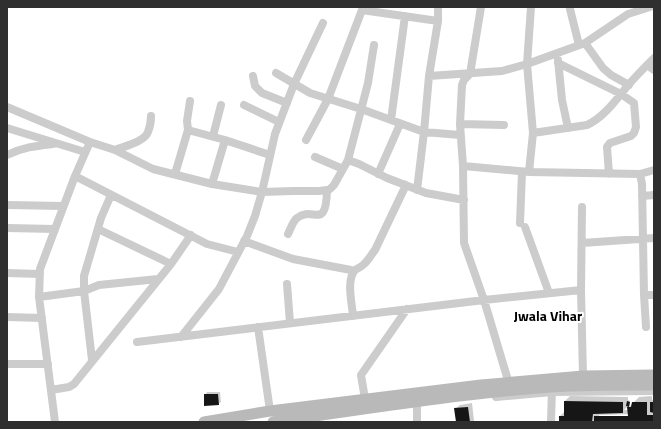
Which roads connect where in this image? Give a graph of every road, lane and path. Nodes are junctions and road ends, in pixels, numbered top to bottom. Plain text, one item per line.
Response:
1 (438, 7) edge
2 (481, 7) edge
3 (531, 7) edge
4 (650, 7) edge
5 (360, 8) edge
6 (570, 9) dead end
7 (630, 11) edge
8 (405, 16) junction
9 (438, 21) junction
10 (323, 24) dead end
11 (582, 44) junction
12 (374, 45) dead end
13 (558, 53) junction
14 (654, 58) edge
15 (558, 63) junction
16 (527, 64) junction
17 (647, 65) junction
18 (654, 70) edge
19 (276, 73) dead end
20 (470, 74) junction
21 (253, 76) dead end
22 (429, 76) junction
23 (294, 84) junction
24 (629, 85) junction
25 (621, 94) junction
26 (328, 99) junction
27 (190, 101) dead end
28 (287, 103) junction
29 (221, 105) dead end
30 (244, 105) dead end
31 (7, 107) edge
32 (361, 109) junction
33 (151, 116) dead end
34 (391, 120) junction
35 (279, 122) junction
36 (400, 124) junction
37 (460, 124) junction
38 (504, 125) dead end
39 (7, 128) edge
40 (568, 128) junction
41 (62, 130) junction
42 (188, 130) junction
43 (424, 132) junction
44 (533, 134) junction
45 (460, 135) junction
46 (213, 136) junction
47 (225, 140) junction
48 (306, 140) dead end
49 (90, 142) junction
50 (58, 143) junction
51 (76, 149) junction
52 (115, 150) junction
53 (85, 152) junction
54 (7, 155) edge
55 (270, 155) junction
56 (315, 157) dead end
57 (348, 160) junction
58 (463, 166) junction
59 (342, 169) junction
60 (654, 170) edge
61 (526, 172) junction
62 (175, 174) junction
63 (378, 174) junction
64 (609, 174) junction
65 (75, 176) junction
66 (641, 179) junction
67 (212, 184) junction
68 (406, 185) junction
69 (326, 190) junction
70 (417, 190) junction
71 (262, 192) junction
72 (111, 195) junction
73 (654, 195) edge
74 (642, 196) junction
75 (464, 200) junction
76 (7, 205) edge
77 (63, 206) junction
78 (582, 208) dead end
79 (7, 228) edge
80 (55, 229) junction
81 (98, 229) junction
82 (288, 234) dead end
83 (192, 236) junction
84 (654, 238) edge
85 (644, 239) junction
86 (243, 243) junction
87 (582, 243) junction
88 (171, 264) junction
89 (7, 273) edge
90 (40, 274) junction
91 (351, 276) junction
92 (158, 279) junction
93 (287, 284) dead end
94 (581, 290) junction
95 (84, 291) junction
96 (549, 293) junction
97 (644, 295) junction
98 (654, 295) edge
99 (39, 297) junction
100 (484, 300) junction
101 (406, 309) junction
102 (353, 316) junction
103 (7, 317) edge
104 (42, 318) junction
105 (290, 323) junction
106 (258, 327) junction
107 (646, 327) dead end
108 (181, 337) junction
109 (137, 342) dead end
110 (92, 360) junction
111 (7, 364) edge
112 (48, 364) junction
113 (654, 375) edge
114 (583, 376) junction
115 (654, 385) edge
116 (510, 387) junction
117 (51, 390) junction
118 (552, 390) junction
119 (654, 392) edge
120 (365, 399) junction
121 (417, 400) junction
122 (271, 417) edge
123 (55, 422) edge
124 (204, 422) edge
125 (417, 422) edge
126 (551, 422) edge

1 - 9 street
2 - 20 street
3 - 16 street
4 - 7 street
5 - 8 street
5 - 26 street
6 - 11 street
7 - 11 street
8 - 9 street
8 - 34 street
9 - 22 street
10 - 23 street
11 - 13 street
11 - 24 street
12 - 32 street
13 - 15 street
13 - 16 street
14 - 17 street
15 - 25 street
15 - 40 street
16 - 20 street
16 - 44 street
17 - 18 street
17 - 24 street
19 - 23 street
20 - 22 street
20 - 37 street
21 - 28 street
22 - 43 street
23 - 26 street
23 - 28 street
24 - 25 street
25 - 40 street
25 - 64 street
26 - 32 street
26 - 48 street
27 - 42 street
28 - 35 street
29 - 46 street
30 - 35 street
31 - 41 street
32 - 34 street
32 - 57 street
33 - 52 street
34 - 36 street
35 - 55 street
36 - 43 street
36 - 63 street
37 - 38 street
37 - 45 street
39 - 50 street
40 - 44 street
41 - 49 street
41 - 51 street
42 - 46 street
42 - 62 street
43 - 45 street
43 - 70 street
44 - 61 street
45 - 58 street
46 - 47 street
47 - 55 street
47 - 67 street
49 - 52 street
49 - 53 street
50 - 51 street
50 - 54 street
51 - 53 street
52 - 62 street
53 - 65 street
55 - 71 street
56 - 59 street
57 - 59 street
57 - 63 street
58 - 61 street
58 - 75 street
59 - 69 street
60 - 66 street
61 - 64 street
61 - 96 street
62 - 67 street
63 - 68 street
64 - 66 street
65 - 72 street
65 - 77 street
66 - 74 street
67 - 71 street
68 - 70 street
68 - 91 street
69 - 71 street
69 - 82 street
70 - 75 street
71 - 86 street
72 - 81 street
72 - 83 street
73 - 74 street
74 - 85 street
75 - 100 street
76 - 77 street
77 - 80 street
78 - 87 street
79 - 80 street
80 - 90 street
81 - 88 street
81 - 95 street
83 - 86 street
83 - 88 street
84 - 85 street
85 - 87 street
85 - 97 street
86 - 91 street
86 - 108 street
87 - 94 street
88 - 92 street
89 - 90 street
90 - 99 street
91 - 102 street
92 - 95 street
92 - 110 street
93 - 105 street
94 - 96 street
94 - 114 street
95 - 99 street
95 - 110 street
96 - 100 street
97 - 98 street
97 - 107 street
99 - 104 street
100 - 101 street
100 - 116 street
101 - 102 street
101 - 120 street
102 - 105 street
103 - 104 street
104 - 112 street
105 - 106 street
106 - 108 street
106 - 122 street
108 - 109 street
110 - 117 street
111 - 112 street
112 - 117 street
113 - 114 main road
114 - 116 main road
115 - 118 main road
116 - 118 main road
116 - 121 main road
117 - 123 street
118 - 119 street
118 - 121 street
118 - 126 street
120 - 121 main road
120 - 122 main road
121 - 122 main road
121 - 125 street
122 - 124 main road

